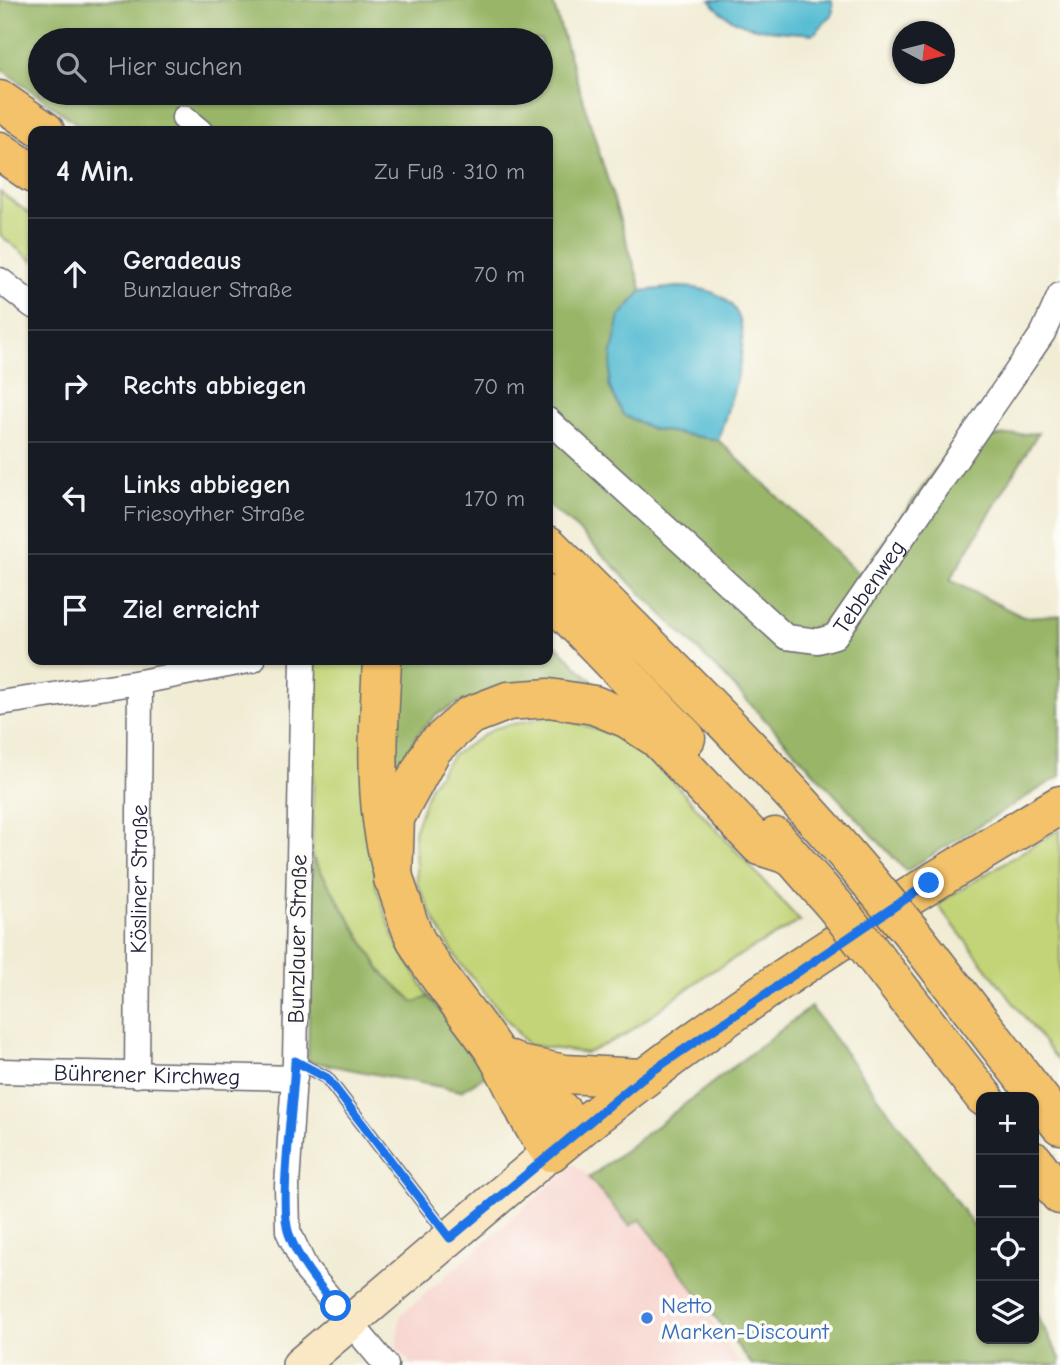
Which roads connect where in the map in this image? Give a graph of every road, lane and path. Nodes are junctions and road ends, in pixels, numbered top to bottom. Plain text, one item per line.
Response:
1 (0, 100) edge
2 (38, 126) edge
3 (0, 151) edge
4 (28, 171) edge
5 (0, 280) edge
6 (1060, 295) edge
7 (28, 302) edge
8 (553, 425) edge
9 (553, 550) edge
10 (553, 600) edge
11 (227, 665) edge
12 (303, 665) edge
13 (382, 665) edge
14 (140, 682) junction
15 (0, 703) edge
16 (1060, 805) edge
17 (791, 856) junction
18 (393, 879) junction
19 (953, 985) junction
20 (506, 1056) junction
21 (295, 1069) junction
22 (0, 1071) edge
23 (137, 1075) junction
24 (642, 1078) junction
25 (1060, 1081) edge
26 (980, 1092) edge
27 (1060, 1125) edge
28 (564, 1142) junction
29 (1039, 1168) edge
30 (1060, 1195) edge
31 (450, 1238) junction
32 (351, 1323) junction
33 (300, 1365) edge
34 (386, 1365) edge

1 - 2 main road
3 - 4 main road
5 - 7 street
6 - 8 street, Tebbenweg
9 - 19 main road, bridge
10 - 17 main road
11 - 14 street
12 - 21 street, Bunzlauer Straße
13 - 18 main road
14 - 15 street
14 - 23 street, Kösliner Straße
16 - 24 main road
17 - 18 main road
17 - 26 main road, bridge
18 - 20 main road
19 - 25 main road
19 - 27 main road
20 - 24 main road
20 - 28 main road
21 - 23 street, Bührener Kirchweg
21 - 31 lane
21 - 32 street, Bunzlauer Straße
22 - 23 street, Bührener Kirchweg
24 - 28 main road
28 - 31 street
29 - 30 main road
31 - 32 street
32 - 33 street
32 - 34 street, Bunzlauer Straße

